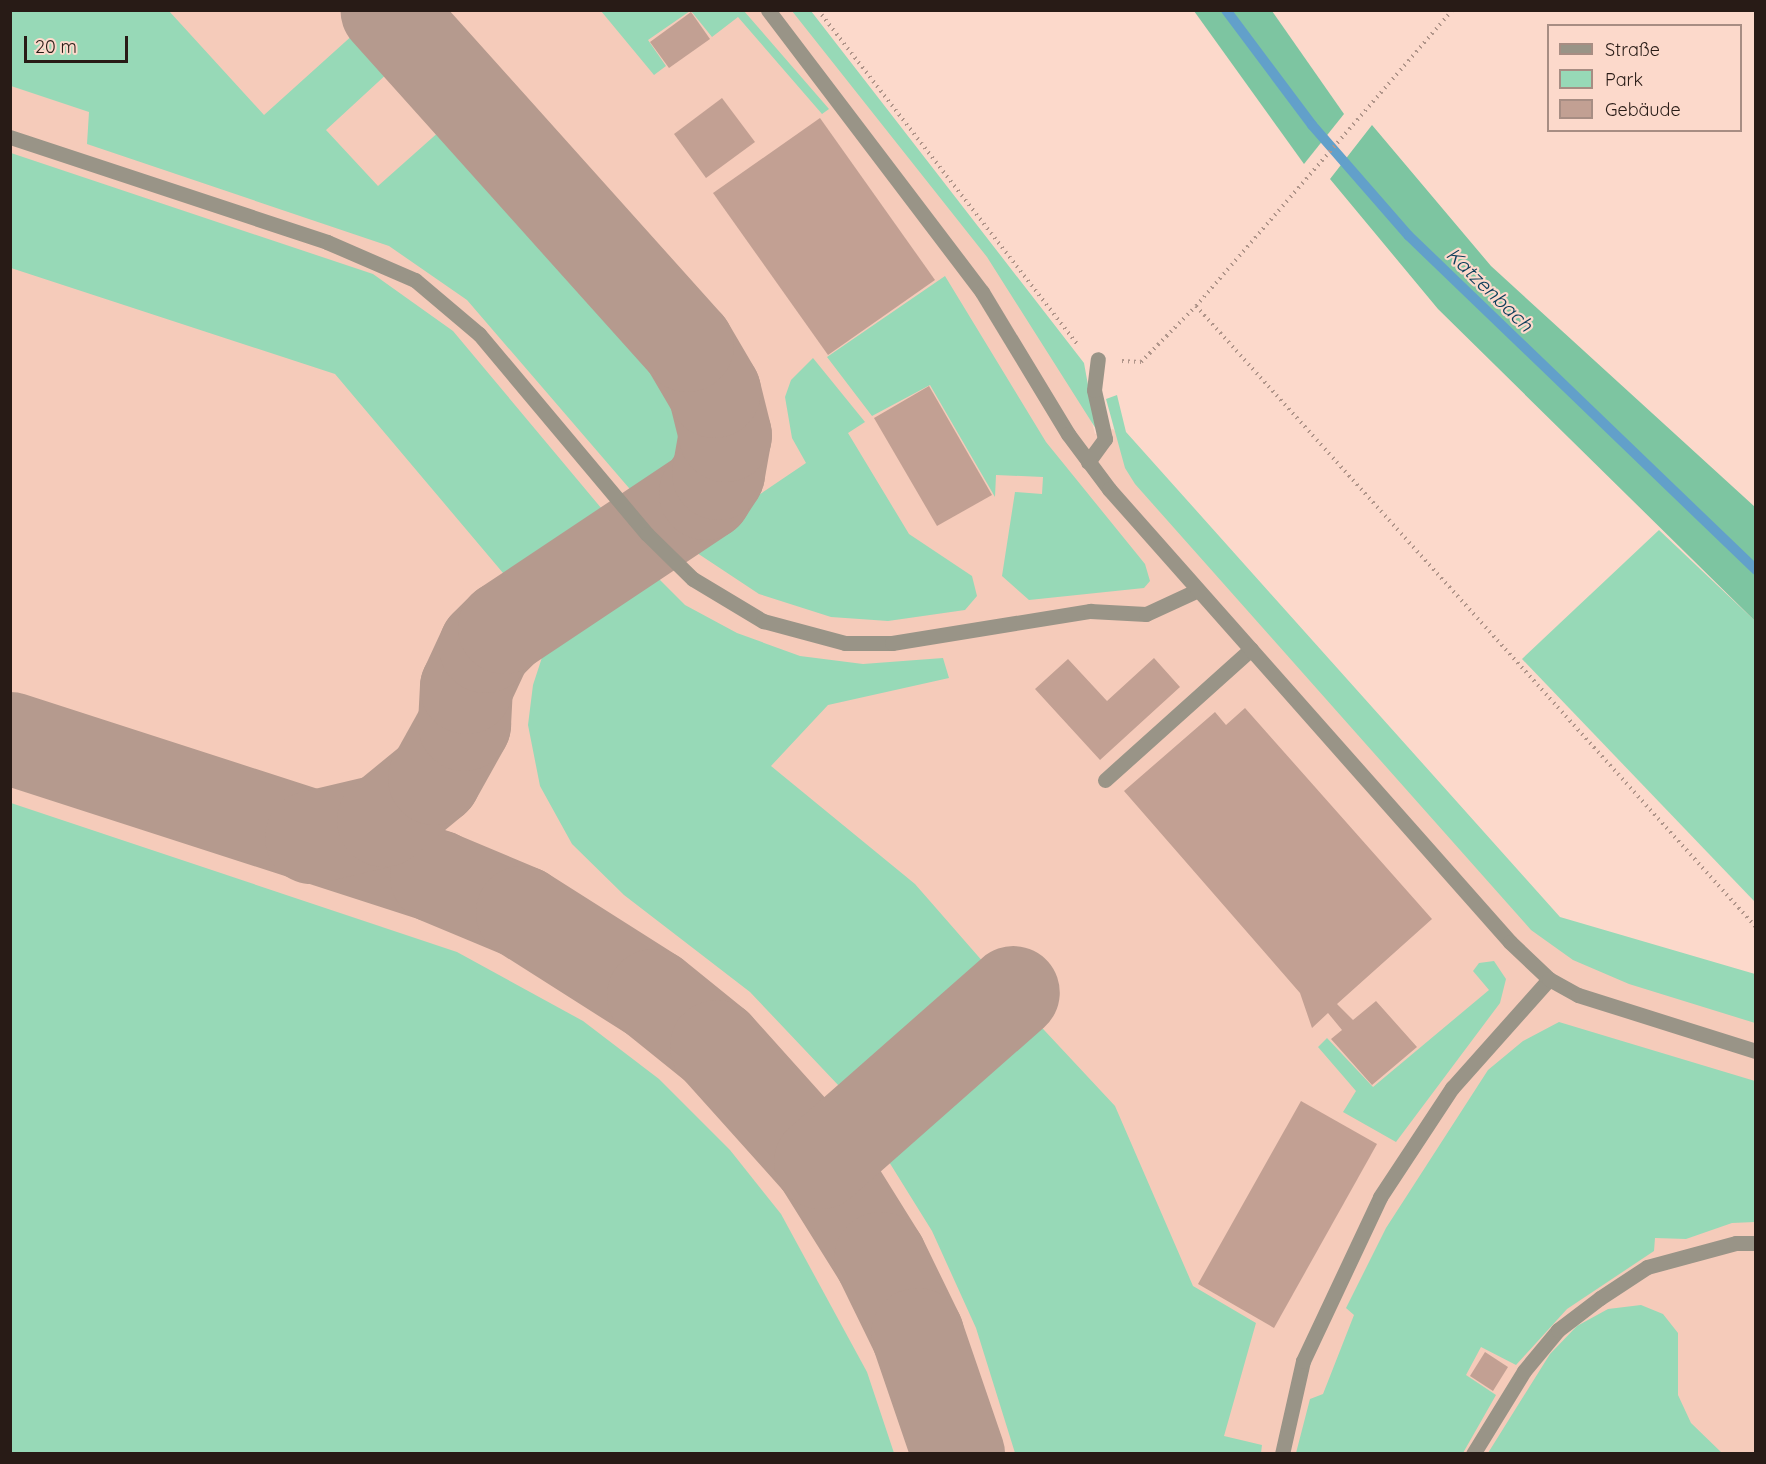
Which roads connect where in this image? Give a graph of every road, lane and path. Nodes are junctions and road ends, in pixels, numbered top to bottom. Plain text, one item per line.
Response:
1 (768, 10) edge
2 (818, 10) edge
3 (1452, 10) edge
4 (10, 137) edge
5 (1196, 306) junction
6 (1098, 359) junction
7 (1088, 462) junction
8 (1198, 590) junction
9 (1251, 649) junction
10 (1105, 780) dead end
11 (1755, 927) edge
12 (1549, 979) junction
13 (1755, 1051) edge
14 (1755, 1243) edge
15 (1282, 1454) edge
16 (1473, 1454) edge

1 - 7 street
2 - 6 path
3 - 5 path
4 - 8 street
5 - 6 path
5 - 11 path
6 - 7 street
7 - 8 street
8 - 9 street
9 - 10 street
9 - 12 street
12 - 13 street
12 - 15 street
14 - 16 street

